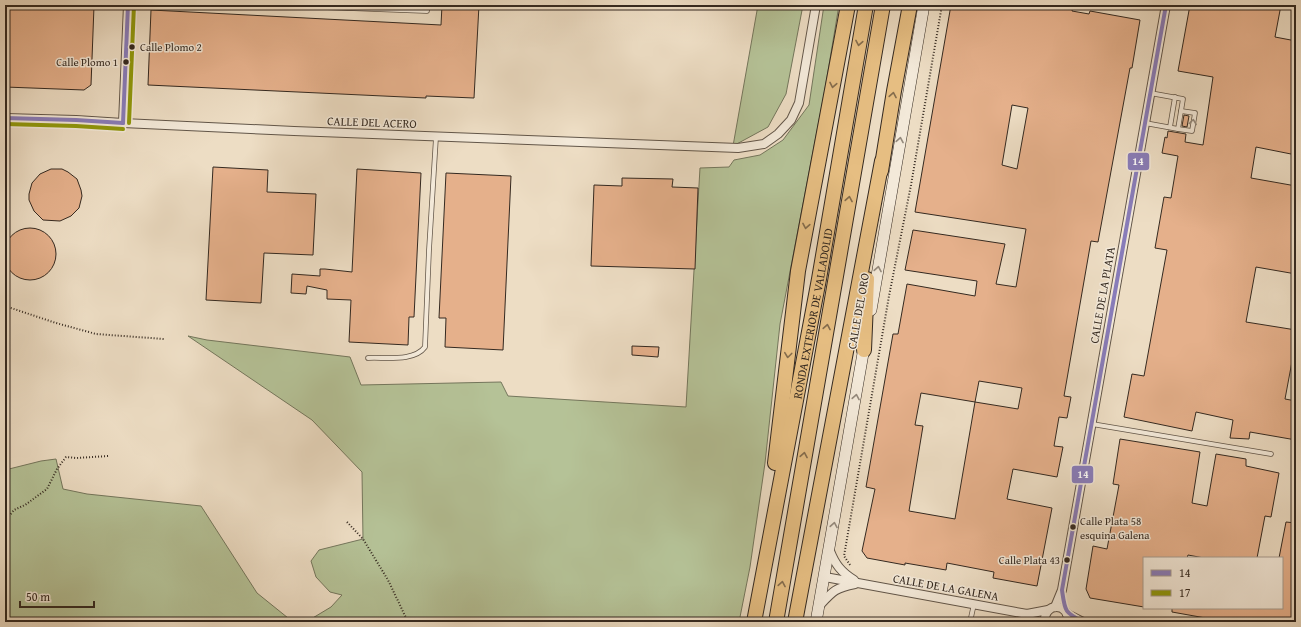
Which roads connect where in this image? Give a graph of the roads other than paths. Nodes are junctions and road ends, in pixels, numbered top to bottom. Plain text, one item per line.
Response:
1 (128, 5) edge
2 (268, 5) edge
3 (427, 5) edge
4 (816, 5) edge
5 (848, 5) edge
6 (866, 5) edge
7 (883, 5) edge
8 (910, 5) edge
9 (924, 5) edge
10 (1166, 5) edge
11 (1150, 93) junction
12 (1175, 97) junction
13 (1181, 111) junction
14 (5, 118) edge
15 (123, 123) junction
16 (1145, 123) junction
17 (1170, 127) junction
18 (1178, 129) junction
19 (436, 137) junction
20 (882, 162) junction
21 (864, 350) junction
22 (368, 358) dead end
23 (1091, 424) junction
24 (1271, 454) dead end
25 (830, 550) junction
26 (825, 577) junction
27 (860, 583) junction
28 (761, 585) junction
29 (1062, 590) junction
30 (974, 604) junction
31 (819, 606) junction
32 (1051, 609) junction
33 (1027, 614) junction
34 (1067, 615) edge
35 (754, 622) edge
36 (776, 622) edge
37 (795, 622) edge
38 (816, 622) edge
39 (970, 622) edge
40 (1041, 622) edge
41 (1045, 622) edge
42 (1083, 622) edge

1 - 15 street
2 - 3 lane
4 - 19 street, CALLE DEL ACERO
5 -> 28 highway
6 -> 28 highway, RONDA EXTERIOR DE VALLADOLID
36 -> 7 highway, RONDA EXTERIOR DE VALLADOLID
20 -> 8 highway
21 -> 9 street, CALLE DEL ORO
10 - 11 street, CALLE DE LA PLATA
11 - 12 lane
11 - 16 street, CALLE DE LA PLATA
12 - 13 lane
12 - 17 lane
13 - 18 lane
18 -> 13 lane
14 - 15 street, CALLE DEL ACERO
15 - 19 street, CALLE DEL ACERO
16 - 17 lane
16 - 23 street, CALLE DE LA PLATA
17 - 18 lane
19 - 22 lane
20 - 21 highway
20 - 37 highway
25 -> 21 street, CALLE DEL ORO
23 - 24 lane
23 - 29 street, CALLE DE LA PLATA
25 - 26 street, CALLE DEL ORO
25 - 27 street, CALLE DE LA GALENA
26 - 27 street, CALLE DE LA GALENA
26 - 31 street, CALLE DEL ORO
27 - 30 street, CALLE DE LA GALENA
27 - 31 street, CALLE DE LA GALENA
28 - 35 highway, RONDA EXTERIOR DE VALLADOLID
29 - 32 street, CALLE DE LA PLATA
29 - 34 street, CALLE DE LA PLATA
30 - 33 street, CALLE DE LA GALENA
30 - 39 lane
31 - 38 street, CALLE DEL ORO
32 - 33 street, CALLE DE LA GALENA
32 - 34 street
32 - 41 street, CALLE DE LA PLATA
33 - 40 street, CALLE DE LA GALENA
34 - 42 street

